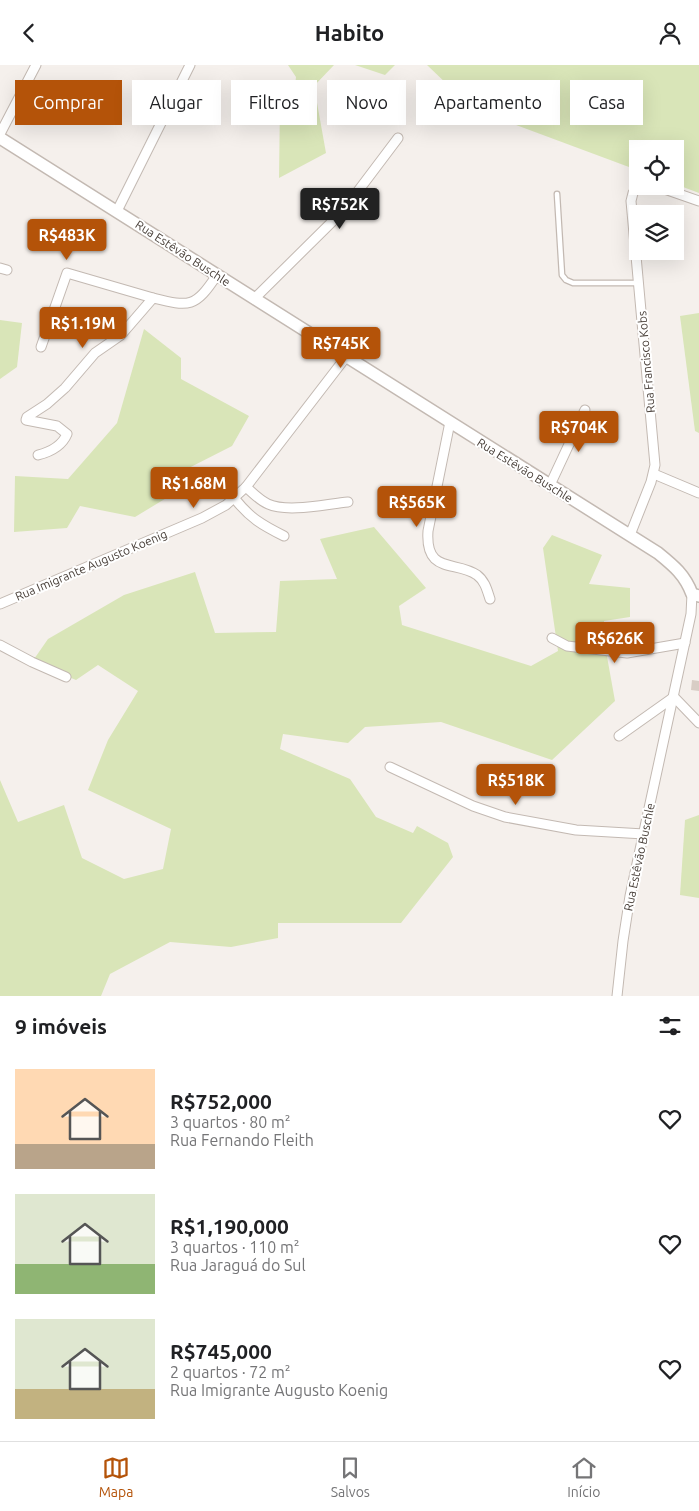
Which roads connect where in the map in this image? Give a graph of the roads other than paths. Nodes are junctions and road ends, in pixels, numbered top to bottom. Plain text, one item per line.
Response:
1 (36, 65) edge
2 (190, 65) edge
3 (0, 134) edge
4 (0, 138) edge
5 (398, 138) dead end
6 (557, 194) dead end
7 (632, 195) edge
8 (682, 195) edge
9 (699, 201) edge
10 (117, 211) junction
11 (217, 275) junction
12 (639, 283) junction
13 (153, 298) junction
14 (254, 299) junction
15 (41, 347) dead end
16 (346, 357) junction
17 (585, 410) dead end
18 (450, 423) junction
19 (38, 455) dead end
20 (654, 474) junction
21 (550, 485) junction
22 (246, 487) junction
23 (699, 493) edge
24 (235, 499) junction
25 (348, 501) dead end
26 (630, 535) junction
27 (284, 536) dead end
28 (695, 595) edge
29 (490, 599) dead end
30 (2, 601) edge
31 (552, 638) dead end
32 (685, 643) junction
33 (0, 645) edge
34 (66, 677) dead end
35 (674, 697) junction
36 (699, 723) edge
37 (618, 736) dead end
38 (390, 767) dead end
39 (644, 834) junction
40 (617, 996) edge

1 - 3 street
2 - 10 street
4 - 10 street, Rua Estêvão Buschle
5 - 14 street
6 - 12 lane
7 - 12 street, Rua Francisco Kobs
8 - 9 street
10 - 11 street, Rua Estêvão Buschle
11 - 13 street
11 - 14 street, Rua Estêvão Buschle
12 - 20 street, Rua Francisco Kobs
13 - 15 street
13 - 19 street
14 - 16 street, Rua Estêvão Buschle
16 - 18 street, Rua Estêvão Buschle
16 - 22 street, Rua Imigrante Augusto Koenig
17 - 21 street
18 - 21 street, Rua Estêvão Buschle
18 - 29 street
20 - 23 street
20 - 26 street, Rua Francisco Kobs
21 - 26 street, Rua Estêvão Buschle
22 - 24 street, Rua Imigrante Augusto Koenig
22 - 25 street
24 - 27 street
24 - 30 street, Rua Imigrante Augusto Koenig
26 - 28 street, Rua Estêvão Buschle
28 - 32 street, Rua Estêvão Buschle
31 - 32 street
32 - 35 street, Rua Estêvão Buschle
33 - 34 street
35 - 36 street
35 - 37 street
35 - 39 street, Rua Estêvão Buschle
38 - 39 street
39 - 40 street, Rua Estêvão Buschle

